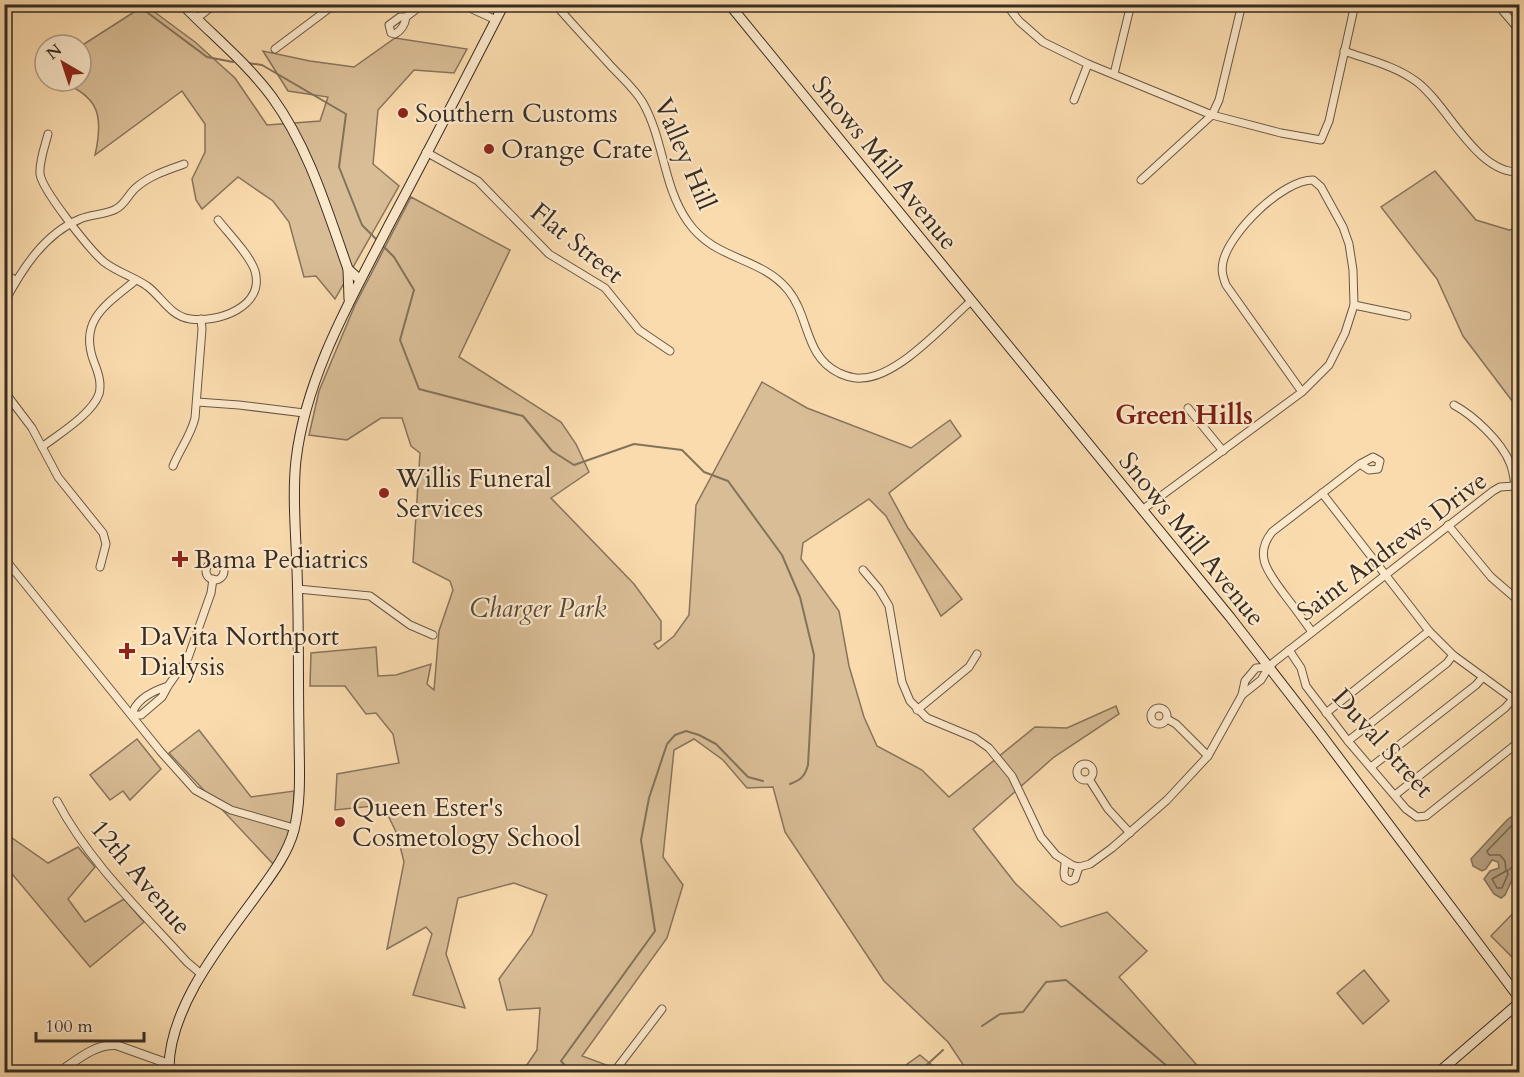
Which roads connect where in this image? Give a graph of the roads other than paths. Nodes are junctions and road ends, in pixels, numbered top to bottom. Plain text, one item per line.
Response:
1 (182, 4) edge
2 (215, 4) edge
3 (335, 4) edge
4 (428, 4) edge
5 (460, 4) edge
6 (504, 4) edge
7 (555, 4) edge
8 (729, 4) edge
9 (1131, 4) edge
10 (1242, 4) edge
11 (1355, 4) edge
12 (1497, 4) edge
13 (1007, 7) edge
14 (406, 17) dead end
15 (196, 19) junction
16 (496, 20) junction
17 (1520, 32) edge
18 (275, 49) dead end
19 (1344, 51) junction
20 (1088, 64) junction
21 (1114, 74) junction
22 (1074, 100) dead end
23 (1212, 115) junction
24 (48, 134) dead end
25 (426, 152) junction
26 (183, 164) dead end
27 (1520, 172) edge
28 (1141, 180) dead end
29 (218, 219) dead end
30 (72, 223) junction
31 (348, 269) junction
32 (4, 273) edge
33 (136, 280) junction
34 (360, 280) junction
35 (16, 281) junction
36 (970, 302) junction
37 (4, 303) edge
38 (349, 304) junction
39 (1354, 305) junction
40 (1407, 316) dead end
41 (201, 319) junction
42 (670, 351) dead end
43 (4, 391) edge
44 (1302, 392) junction
45 (197, 402) junction
46 (1454, 405) dead end
47 (1188, 408) dead end
48 (304, 413) junction
49 (42, 447) junction
50 (1223, 451) junction
51 (1360, 464) dead end
52 (173, 466) dead end
53 (1517, 486) edge
54 (1322, 493) junction
55 (1142, 510) junction
56 (1449, 525) junction
57 (4, 558) edge
58 (100, 567) dead end
59 (863, 570) dead end
60 (1384, 576) junction
61 (213, 579) dead end
62 (298, 589) junction
63 (1520, 602) edge
64 (1429, 631) junction
65 (1312, 632) junction
66 (433, 635) dead end
67 (1290, 650) junction
68 (977, 654) dead end
69 (1453, 655) junction
70 (1269, 667) junction
71 (1483, 677) junction
72 (1242, 695) junction
73 (1513, 699) junction
74 (1520, 704) edge
75 (917, 710) junction
76 (1326, 713) junction
77 (132, 715) junction
78 (1167, 719) dead end
79 (1348, 741) junction
80 (1520, 741) edge
81 (1208, 756) junction
82 (1371, 767) junction
83 (1089, 779) dead end
84 (1395, 795) junction
85 (57, 801) dead end
86 (294, 828) junction
87 (1130, 833) junction
88 (1065, 863) junction
89 (1079, 867) junction
90 (201, 974) junction
91 (1520, 1001) edge
92 (662, 1009) dead end
93 (169, 1068) edge
94 (58, 1072) edge
95 (614, 1072) edge
96 (1439, 1072) edge

1 - 15 main road
2 - 15 street
3 - 18 street
4 - 14 street
5 - 16 street
6 - 16 main road
7 - 36 street, Valley Hill
8 - 36 main road, Snows Mill Avenue
9 - 21 street
10 - 23 street
11 - 19 street
12 - 17 street
13 - 20 street
15 - 31 main road
16 - 25 main road
19 - 23 street
19 - 27 street
20 - 21 street
20 - 22 street
21 - 23 street
23 - 28 street
24 - 30 street
25 - 34 main road
25 - 42 street, Flat Street
26 - 30 street
29 - 41 street
30 - 33 street
30 - 35 street
31 - 34 main road
31 - 38 main road
32 - 35 street
33 - 41 street
33 - 49 street
34 - 38 main road
35 - 37 street
36 - 55 main road, Snows Mill Avenue
38 - 48 main road
39 - 40 street
39 - 44 street
39 - 44 street
41 - 45 street
43 - 49 street
44 - 50 street
45 - 48 street
45 - 52 street
46 - 53 street
47 - 50 street
48 - 62 main road
49 - 58 street
50 - 55 street
51 - 54 street
53 - 56 street, Saint Andrews Drive
54 - 60 street
54 - 65 street
55 - 70 main road, Snows Mill Avenue
56 - 60 street, Saint Andrews Drive
56 - 63 street
57 - 77 street
59 - 75 street
60 - 64 street
60 - 65 street, Saint Andrews Drive
61 - 77 street
62 - 66 street
62 - 86 main road
64 - 69 street
64 - 76 street
65 - 67 street, Saint Andrews Drive
67 - 70 street, Saint Andrews Drive
67 - 76 street, Duval Street
68 - 75 street
69 - 71 street
69 - 79 street
70 - 72 street
70 - 72 street
70 - 91 main road, Snows Mill Avenue
71 - 73 street
71 - 82 street
72 - 81 street
73 - 74 street
73 - 84 street
75 - 88 street
76 - 79 street, Duval Street
77 - 86 street
78 - 81 street
79 - 82 street, Duval Street
80 - 84 street, Duval Street
81 - 87 street
82 - 84 street, Duval Street
83 - 87 street
85 - 90 street, 12th Avenue
86 - 90 main road
87 - 89 street
88 - 89 street
88 - 89 street
90 - 93 main road
91 - 96 main road
92 - 95 street
93 - 94 street

